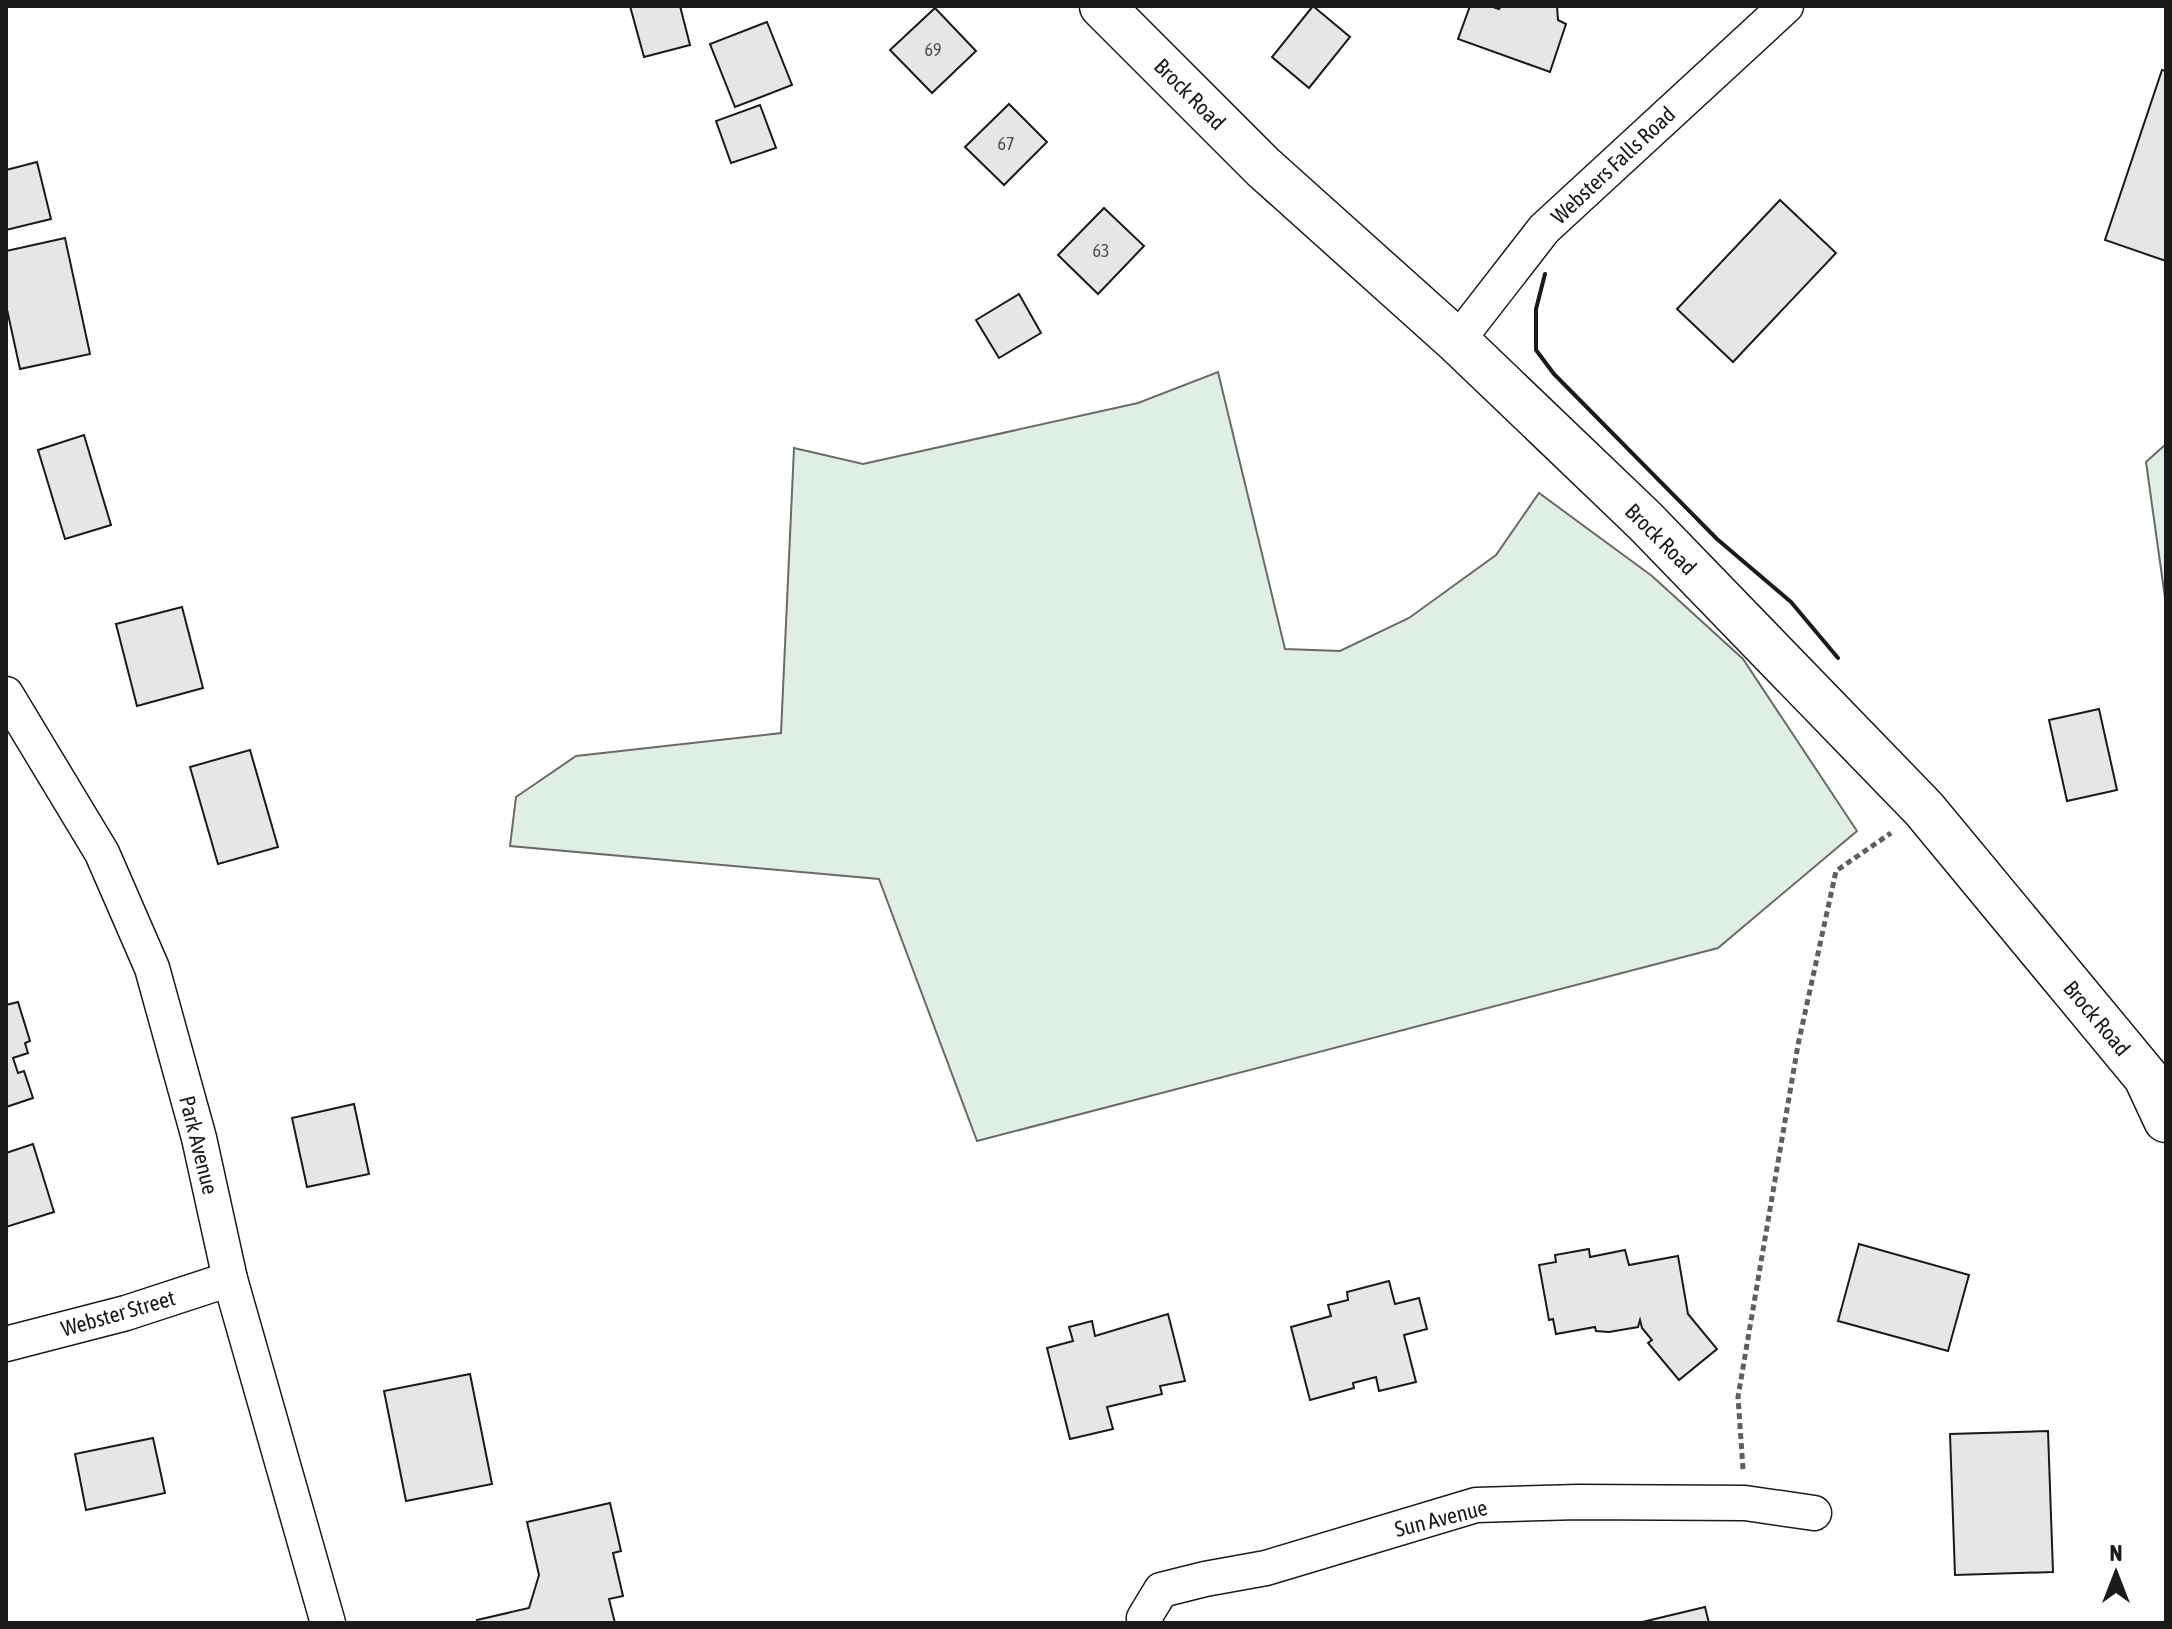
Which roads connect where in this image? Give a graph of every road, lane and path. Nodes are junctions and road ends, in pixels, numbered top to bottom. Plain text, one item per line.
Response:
1 (1102, 6) edge
2 (1786, 6) edge
3 (1457, 341) junction
4 (6, 694) edge
5 (1924, 809) junction
6 (2166, 1120) edge
7 (230, 1279) junction
8 (6, 1344) edge
9 (1745, 1503) junction
10 (1814, 1513) dead end
11 (328, 1623) edge
12 (1146, 1623) edge

1 - 3 main road, Brock Road
2 - 3 street, Websters Falls Road
3 - 5 main road, Brock Road
4 - 7 street, Park Avenue
5 - 6 main road, Brock Road
5 - 9 path
7 - 8 street, Webster Street
7 - 11 street, Park Avenue
9 - 10 street, Sun Avenue
9 - 12 street, Sun Avenue

